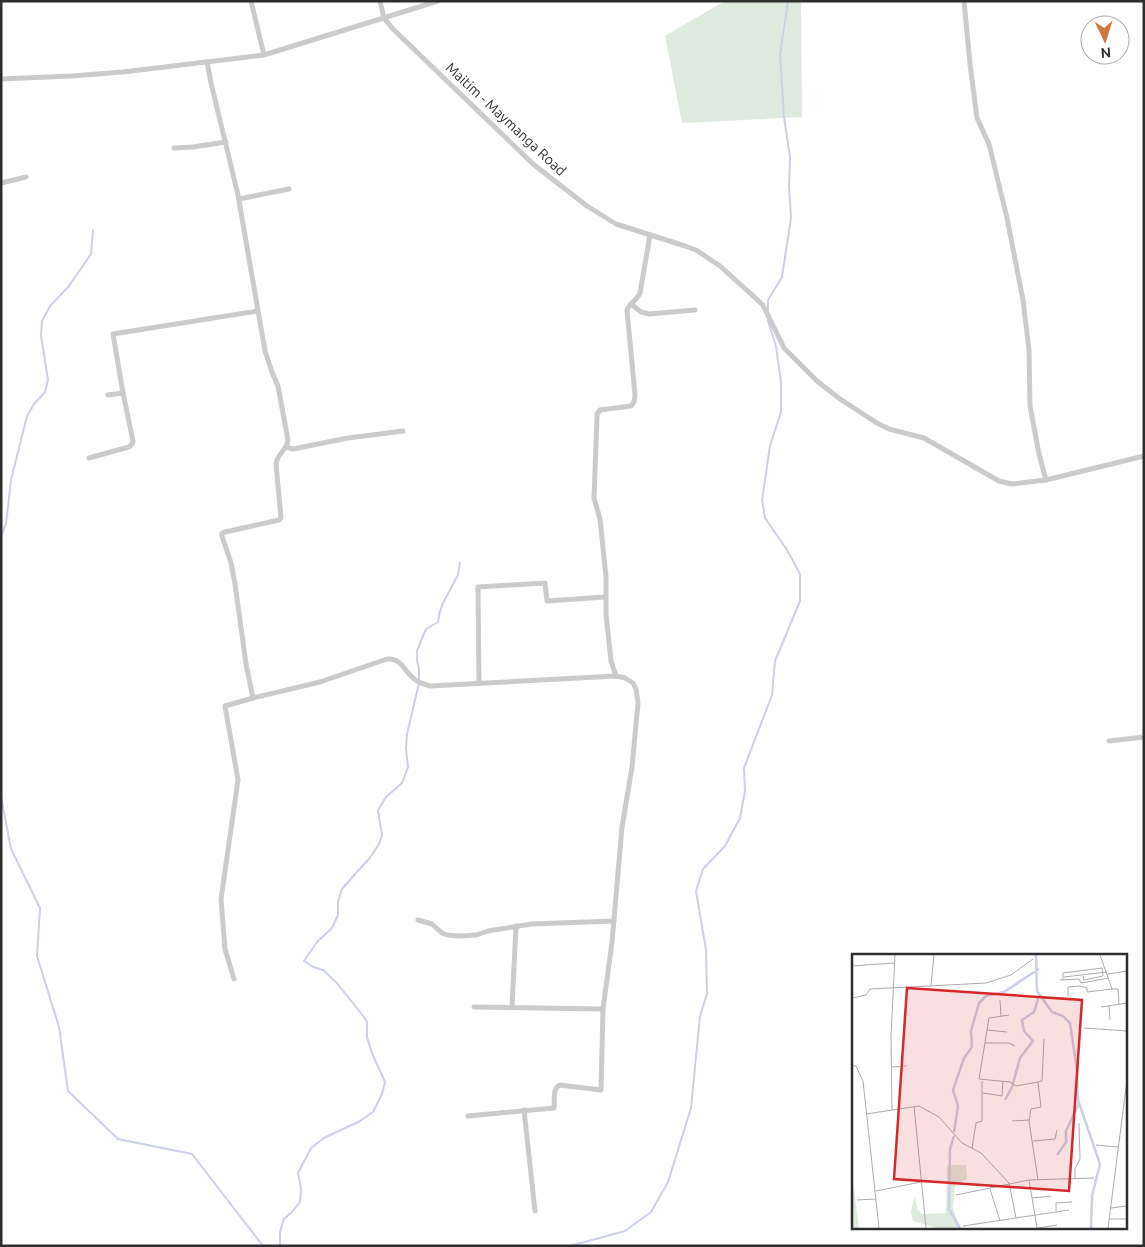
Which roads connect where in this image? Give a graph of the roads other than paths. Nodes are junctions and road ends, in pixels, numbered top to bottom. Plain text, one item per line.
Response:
1 (251, 1) edge
2 (380, 1) edge
3 (438, 1) edge
4 (964, 1) edge
5 (384, 18) junction
6 (264, 55) junction
7 (208, 62) junction
8 (1, 80) edge
9 (226, 142) junction
10 (174, 148) dead end
11 (26, 177) dead end
12 (1, 183) edge
13 (289, 189) dead end
14 (239, 199) junction
15 (650, 235) junction
16 (631, 304) junction
17 (695, 310) dead end
18 (258, 311) junction
19 (124, 393) junction
20 (108, 395) dead end
21 (402, 431) dead end
22 (286, 447) junction
23 (1144, 456) edge
24 (90, 458) dead end
25 (1046, 480) junction
26 (605, 597) junction
27 (616, 676) junction
28 (479, 683) junction
29 (253, 698) junction
30 (1144, 737) edge
31 (1109, 741) dead end
32 (418, 920) dead end
33 (614, 921) junction
34 (516, 926) junction
35 (234, 978) dead end
36 (474, 1007) dead end
37 (512, 1007) junction
38 (603, 1009) junction
39 (524, 1110) junction
40 (468, 1116) dead end
41 (535, 1211) dead end

1 - 6 street
2 - 5 street, Maitim - Maymanga Road
3 - 5 street
4 - 25 street
5 - 6 street
5 - 15 street, Maitim - Maymanga Road
6 - 7 street
7 - 8 street
7 - 9 street
9 - 10 street
9 - 14 street
11 - 12 street
13 - 14 street
14 - 18 street
15 - 16 street
15 - 25 street, Maitim - Maymanga Road
16 - 17 street
16 - 26 street
18 - 19 street
18 - 22 street
19 - 20 street
19 - 24 street
21 - 22 street
22 - 29 street
23 - 25 street, Maitim - Maymanga Road
26 - 27 street
26 - 28 street
27 - 28 street
27 - 33 street
28 - 29 street
29 - 35 street
30 - 31 street
32 - 34 street
33 - 34 street
33 - 38 street
34 - 37 street
36 - 37 street
37 - 38 street
38 - 39 street
39 - 40 street
39 - 41 street

